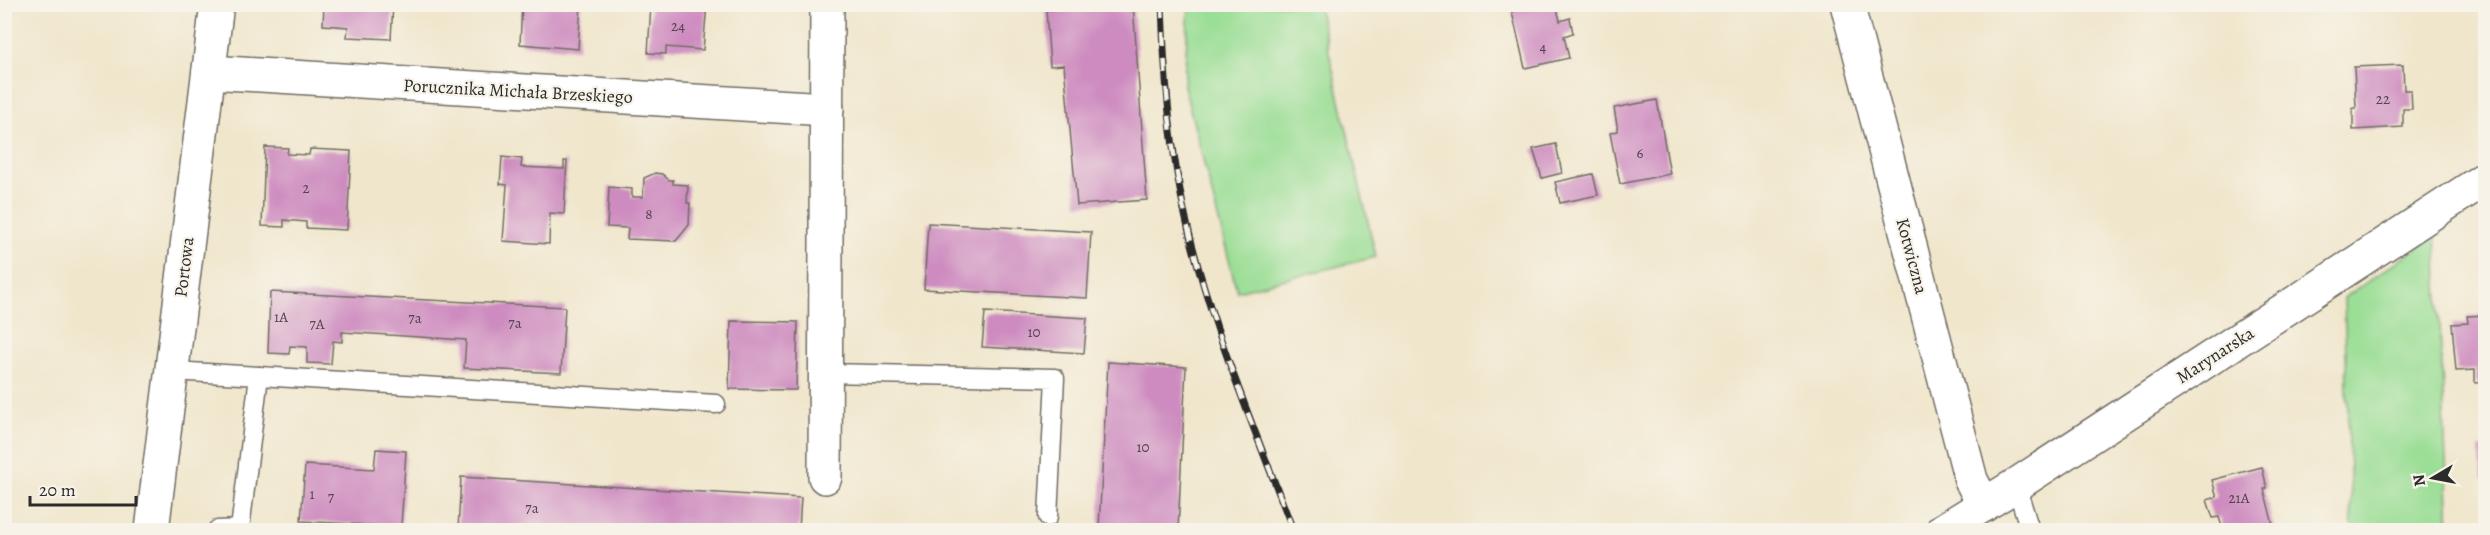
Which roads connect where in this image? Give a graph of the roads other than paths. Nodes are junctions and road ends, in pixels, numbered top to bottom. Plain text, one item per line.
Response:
1 (217, 4) edge
2 (827, 4) edge
3 (1847, 4) edge
4 (209, 72) junction
5 (827, 109) junction
6 (2486, 178) edge
7 (172, 370) junction
8 (826, 373) junction
9 (259, 376) junction
10 (716, 404) dead end
11 (825, 477) dead end
12 (2016, 485) junction
13 (1984, 505) junction
14 (1048, 517) dead end
15 (152, 531) edge
16 (218, 531) edge
17 (1943, 531) edge
18 (2030, 531) edge

1 - 4 street, Portowa
2 - 5 street
3 - 13 street, Kotwiczna
4 - 5 street, Porucznika Michała Brzeskiego
4 - 7 street, Portowa
5 - 8 street
6 - 12 street, Marynarska
7 - 9 lane
7 - 15 street, Portowa
8 - 11 street
8 - 14 lane
9 - 10 lane
9 - 16 lane
12 - 13 street, Marynarska
12 - 18 lane
13 - 17 street, Marynarska

